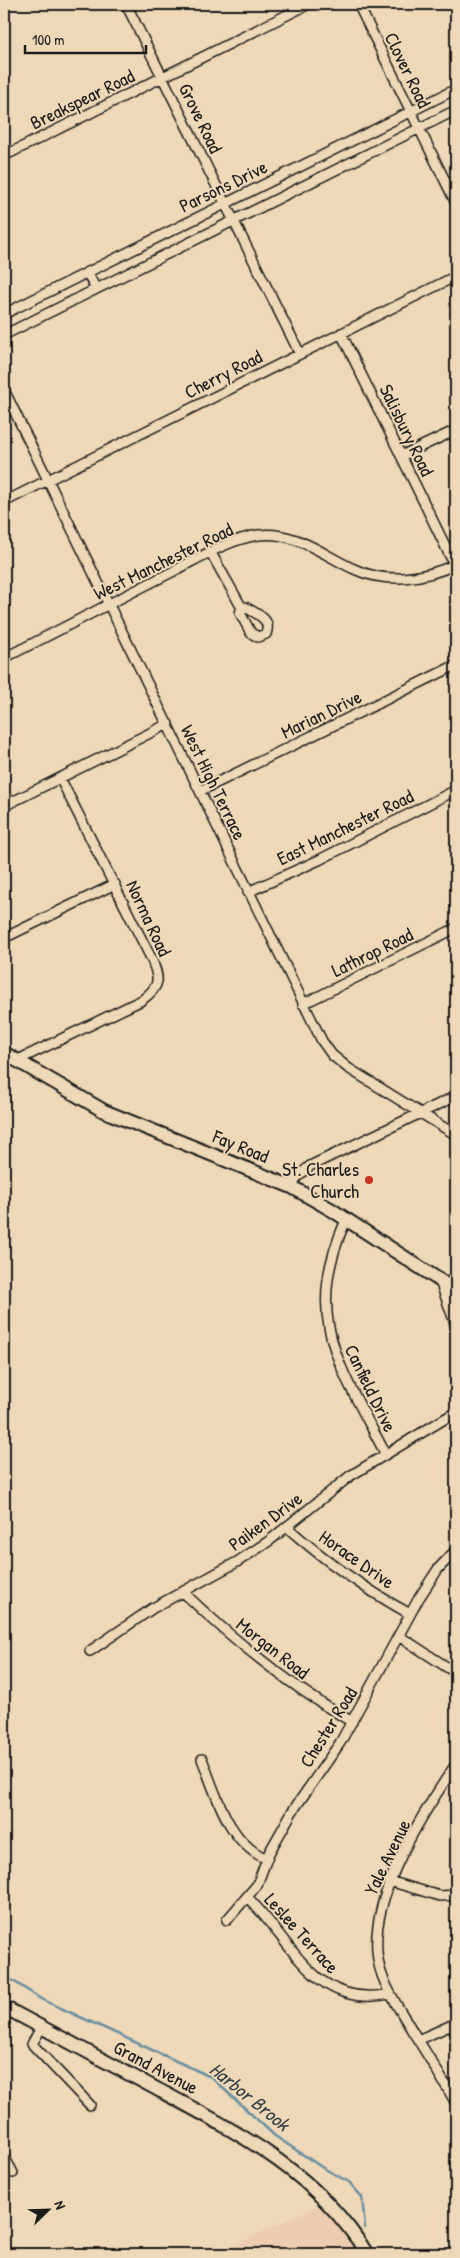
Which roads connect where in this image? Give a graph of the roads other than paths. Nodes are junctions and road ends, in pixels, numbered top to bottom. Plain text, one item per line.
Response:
1 (126, 4) edge
2 (310, 4) edge
3 (358, 4) edge
4 (163, 78) junction
5 (456, 89) edge
6 (456, 110) edge
7 (410, 112) junction
8 (419, 129) junction
9 (4, 156) edge
10 (225, 203) junction
11 (456, 203) edge
12 (233, 221) junction
13 (87, 272) junction
14 (456, 276) edge
15 (96, 289) junction
16 (4, 314) edge
17 (341, 333) junction
18 (4, 335) edge
19 (300, 354) junction
20 (4, 390) edge
21 (456, 430) edge
22 (401, 456) junction
23 (47, 480) junction
24 (4, 502) edge
25 (211, 552) junction
26 (456, 566) edge
27 (108, 604) junction
28 (242, 608) dead end
29 (4, 658) edge
30 (456, 665) edge
31 (168, 724) junction
32 (60, 778) junction
33 (456, 790) edge
34 (200, 791) junction
35 (4, 806) edge
36 (115, 884) junction
37 (248, 892) junction
38 (456, 928) edge
39 (4, 938) edge
40 (303, 1004) junction
41 (4, 1053) edge
42 (18, 1060) junction
43 (456, 1096) edge
44 (422, 1113) junction
45 (456, 1134) edge
46 (292, 1187) junction
47 (346, 1220) junction
48 (440, 1280) junction
49 (456, 1291) edge
50 (456, 1326) edge
51 (456, 1412) edge
52 (385, 1454) junction
53 (287, 1527) junction
54 (456, 1550) edge
55 (182, 1591) junction
56 (410, 1614) junction
57 (398, 1636) junction
58 (90, 1650) dead end
59 (456, 1673) edge
60 (352, 1722) junction
61 (202, 1759) dead end
62 (456, 1764) edge
63 (267, 1859) junction
64 (389, 1881) junction
65 (456, 1895) edge
66 (248, 1898) junction
67 (227, 1920) dead end
68 (390, 1994) junction
69 (4, 2007) edge
70 (456, 2022) edge
71 (41, 2028) junction
72 (418, 2040) junction
73 (456, 2103) edge
74 (90, 2105) dead end
75 (4, 2156) edge
76 (14, 2173) dead end
77 (368, 2254) edge

1 - 4 street, Grove Road
2 - 4 street, Breakspear Road
3 - 7 street, Clover Road
4 - 9 street, Breakspear Road
4 - 10 street, Grove Road
5 - 7 street, Parsons Drive
6 - 8 street, Parsons Drive
7 - 8 street, Clover Road
7 - 10 street, Parsons Drive
8 - 11 street, Clover Road
8 - 12 street, Parsons Drive
10 - 12 street, Grove Road
10 - 13 street, Parsons Drive
12 - 15 street, Parsons Drive
12 - 19 street, Grove Road
13 - 15 street
13 - 16 street, Parsons Drive
14 - 17 street, Cherry Road
15 - 18 street, Parsons Drive
17 - 19 street, Cherry Road
17 - 22 street, Salisbury Road
19 - 23 street, Cherry Road
20 - 23 street, West High Terrace
21 - 22 street
22 - 26 street, Salisbury Road
23 - 24 street, Cherry Road
23 - 27 street, West High Terrace
25 - 26 street, West Manchester Road
25 - 27 street, West Manchester Road
25 - 28 street
27 - 29 street, West Manchester Road
27 - 31 street, West High Terrace
30 - 34 street, Marian Drive
31 - 32 street
31 - 34 street, West High Terrace
32 - 35 street
32 - 36 street, Norma Road
33 - 37 street, East Manchester Road
34 - 37 street, West High Terrace
36 - 39 street
36 - 42 street, Norma Road
37 - 40 street, West High Terrace
38 - 40 street, Lathrop Road
40 - 44 street, West High Terrace
41 - 42 street, Fay Road
42 - 46 street, Fay Road
43 - 44 street
44 - 45 street, West High Terrace
44 - 46 street
46 - 47 street, Fay Road
47 - 48 street, Fay Road
47 - 52 street, Canfield Drive
48 - 49 street, Fay Road
48 - 50 street
51 - 52 street, Paiken Drive
52 - 53 street, Paiken Drive
53 - 55 street, Paiken Drive
53 - 56 street, Horace Drive
54 - 56 street, Chester Road
55 - 58 street, Paiken Drive
55 - 60 street, Morgan Road
56 - 57 street, Chester Road
57 - 59 street
57 - 60 street, Chester Road
60 - 63 street, Chester Road
61 - 63 street
62 - 64 street, Yale Avenue
63 - 66 street, Chester Road
64 - 65 street
64 - 68 street, Yale Avenue
66 - 67 street, Chester Road
66 - 68 street, Leslee Terrace
68 - 72 street, Yale Avenue
69 - 71 street, Grand Avenue
70 - 72 street
71 - 74 street
71 - 77 street, Grand Avenue
72 - 73 street, Yale Avenue
75 - 76 street

